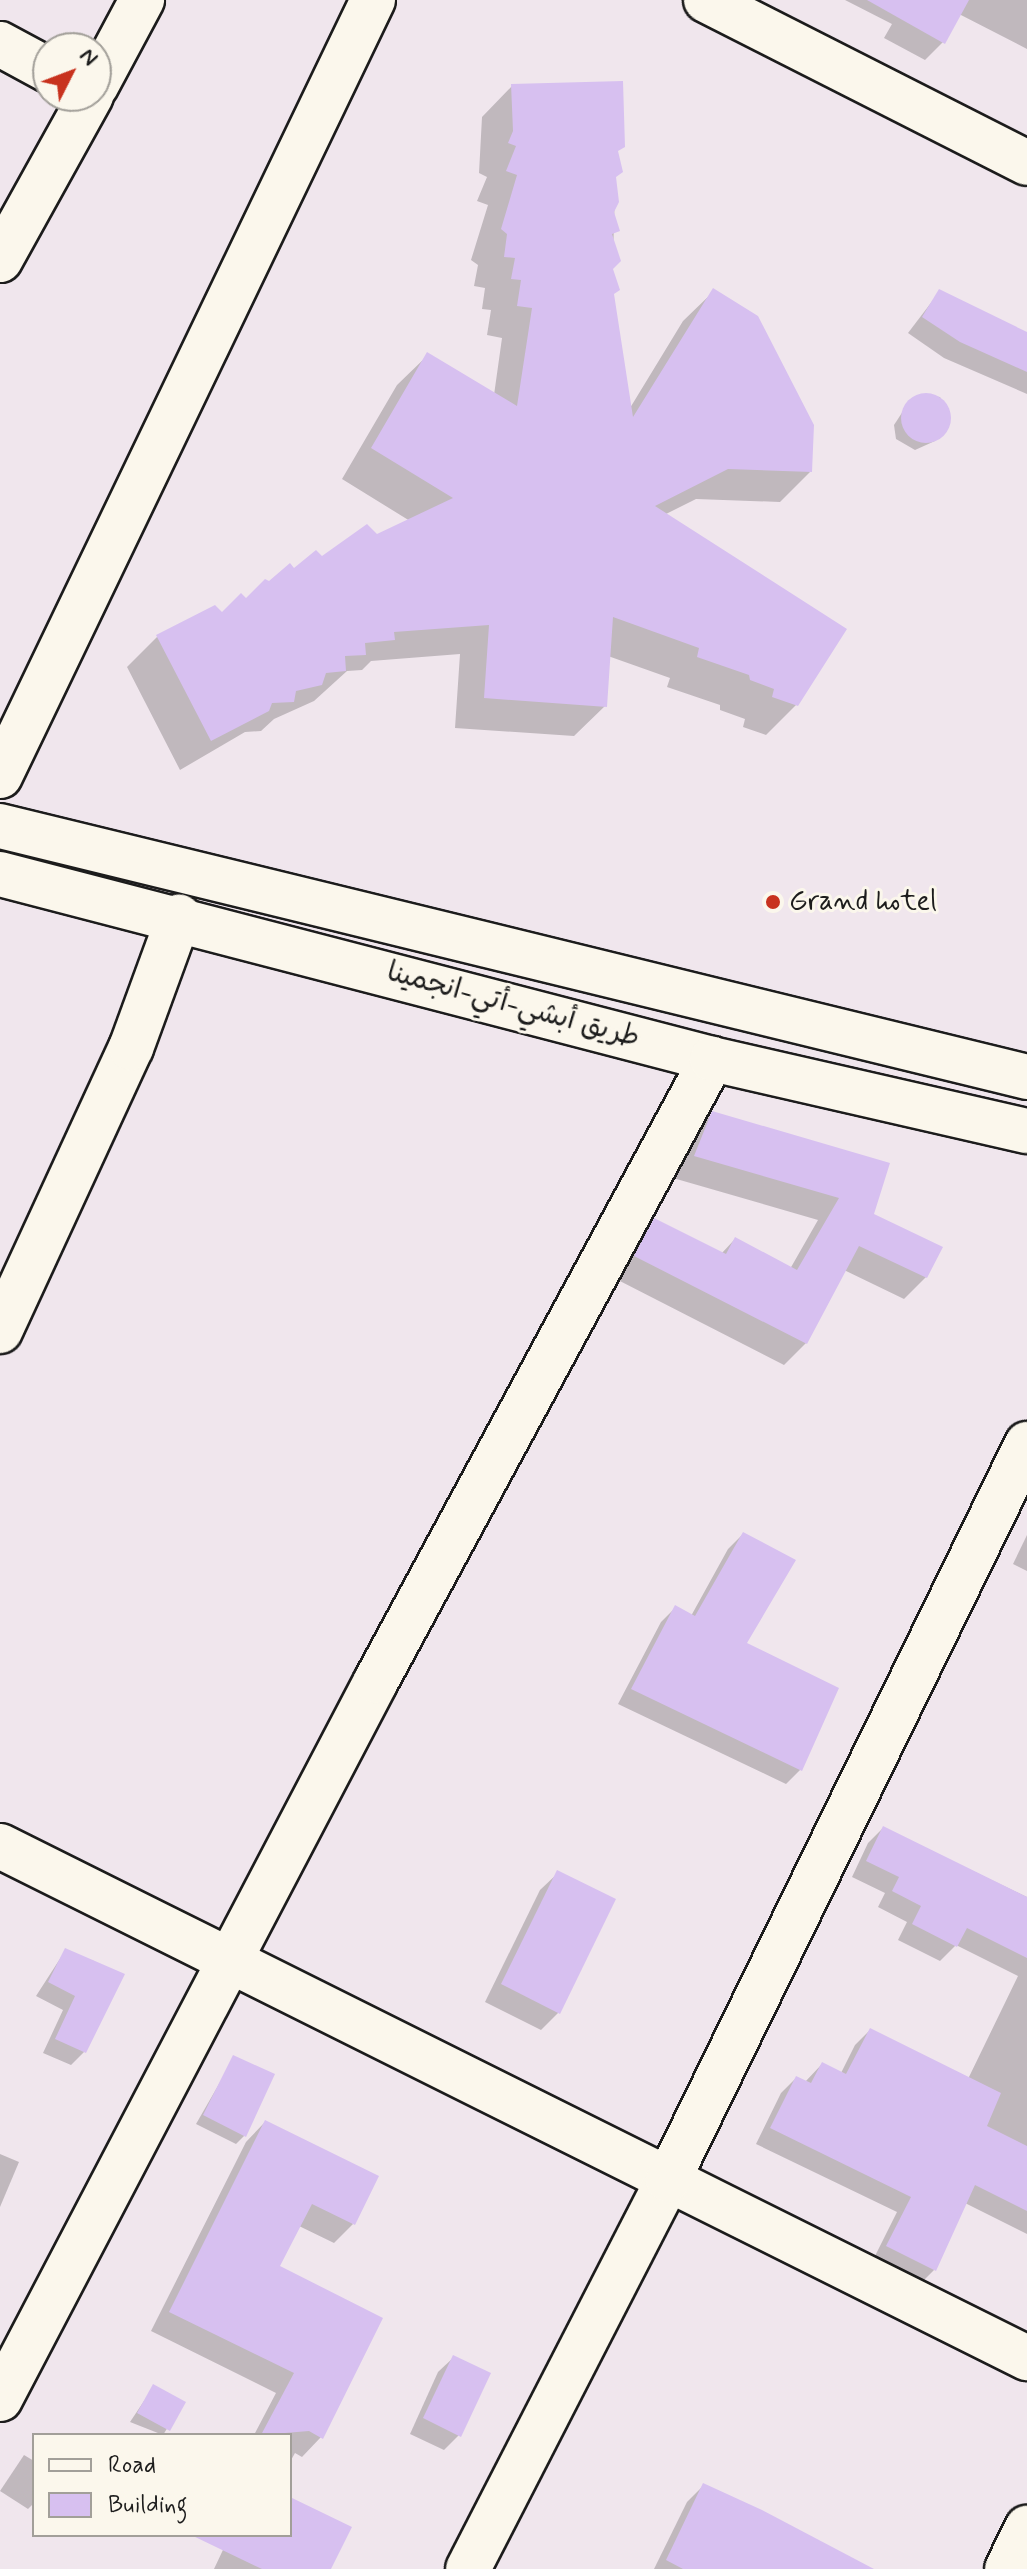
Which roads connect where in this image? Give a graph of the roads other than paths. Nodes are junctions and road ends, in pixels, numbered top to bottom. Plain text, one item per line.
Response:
1 (142, 0) edge
2 (373, 0) edge
3 (706, 0) edge
4 (0, 44) edge
5 (112, 56) edge
6 (32, 61) edge
7 (82, 112) edge
8 (1027, 163) edge
9 (0, 260) edge
10 (0, 776) edge
11 (0, 826) edge
12 (0, 874) edge
13 (179, 917) junction
14 (712, 1059) junction
15 (1027, 1077) edge
16 (1027, 1131) edge
17 (0, 1331) edge
18 (1027, 1444) edge
19 (0, 1846) edge
20 (230, 1960) junction
21 (668, 2180) junction
22 (1027, 2358) edge
23 (0, 2399) edge
24 (1027, 2528) edge
25 (468, 2569) edge
26 (1007, 2569) edge

1 - 5 main road
2 - 10 main road
3 - 8 main road
4 - 6 main road
7 - 9 main road
11 - 15 main road
12 - 13 main road, طريق أبشي-أتي-انجمينا
13 - 14 main road, طريق أبشي-أتي-انجمينا
13 - 17 main road
14 - 16 main road, طريق أبشي-أتي-انجمينا
14 - 20 main road
18 - 21 main road
19 - 20 main road
20 - 21 main road
20 - 23 main road
21 - 22 main road
21 - 25 main road
24 - 26 main road

